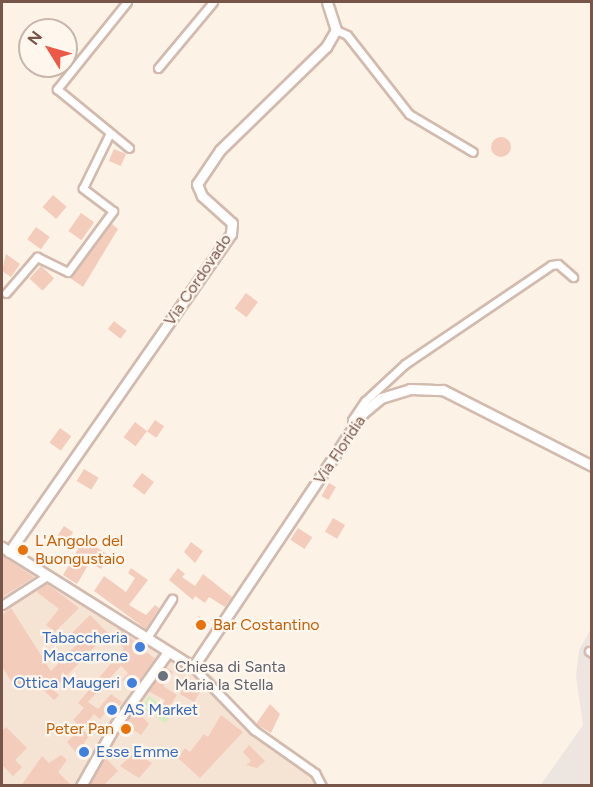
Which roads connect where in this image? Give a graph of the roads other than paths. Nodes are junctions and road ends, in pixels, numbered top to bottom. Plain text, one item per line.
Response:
1 (127, 2) edge
2 (213, 2) edge
3 (327, 2) edge
4 (336, 30) junction
5 (158, 68) dead end
6 (110, 133) junction
7 (129, 148) dead end
8 (473, 153) dead end
9 (573, 277) dead end
10 (6, 293) dead end
11 (354, 426) junction
12 (591, 466) edge
13 (5, 550) edge
14 (47, 576) junction
15 (172, 599) dead end
16 (2, 605) edge
17 (146, 639) junction
18 (168, 652) junction
19 (193, 667) junction
20 (81, 786) edge
21 (322, 786) edge

1 - 6 street
2 - 5 street
3 - 4 street
4 - 8 street
4 - 13 street, Via Cordovado
6 - 7 street
6 - 10 street
9 - 11 street
11 - 12 street, Via Floridia
11 - 19 street, Via Floridia
13 - 14 street
14 - 16 street
14 - 17 street
15 - 17 street
17 - 18 street
18 - 19 street
18 - 20 street
19 - 21 street

